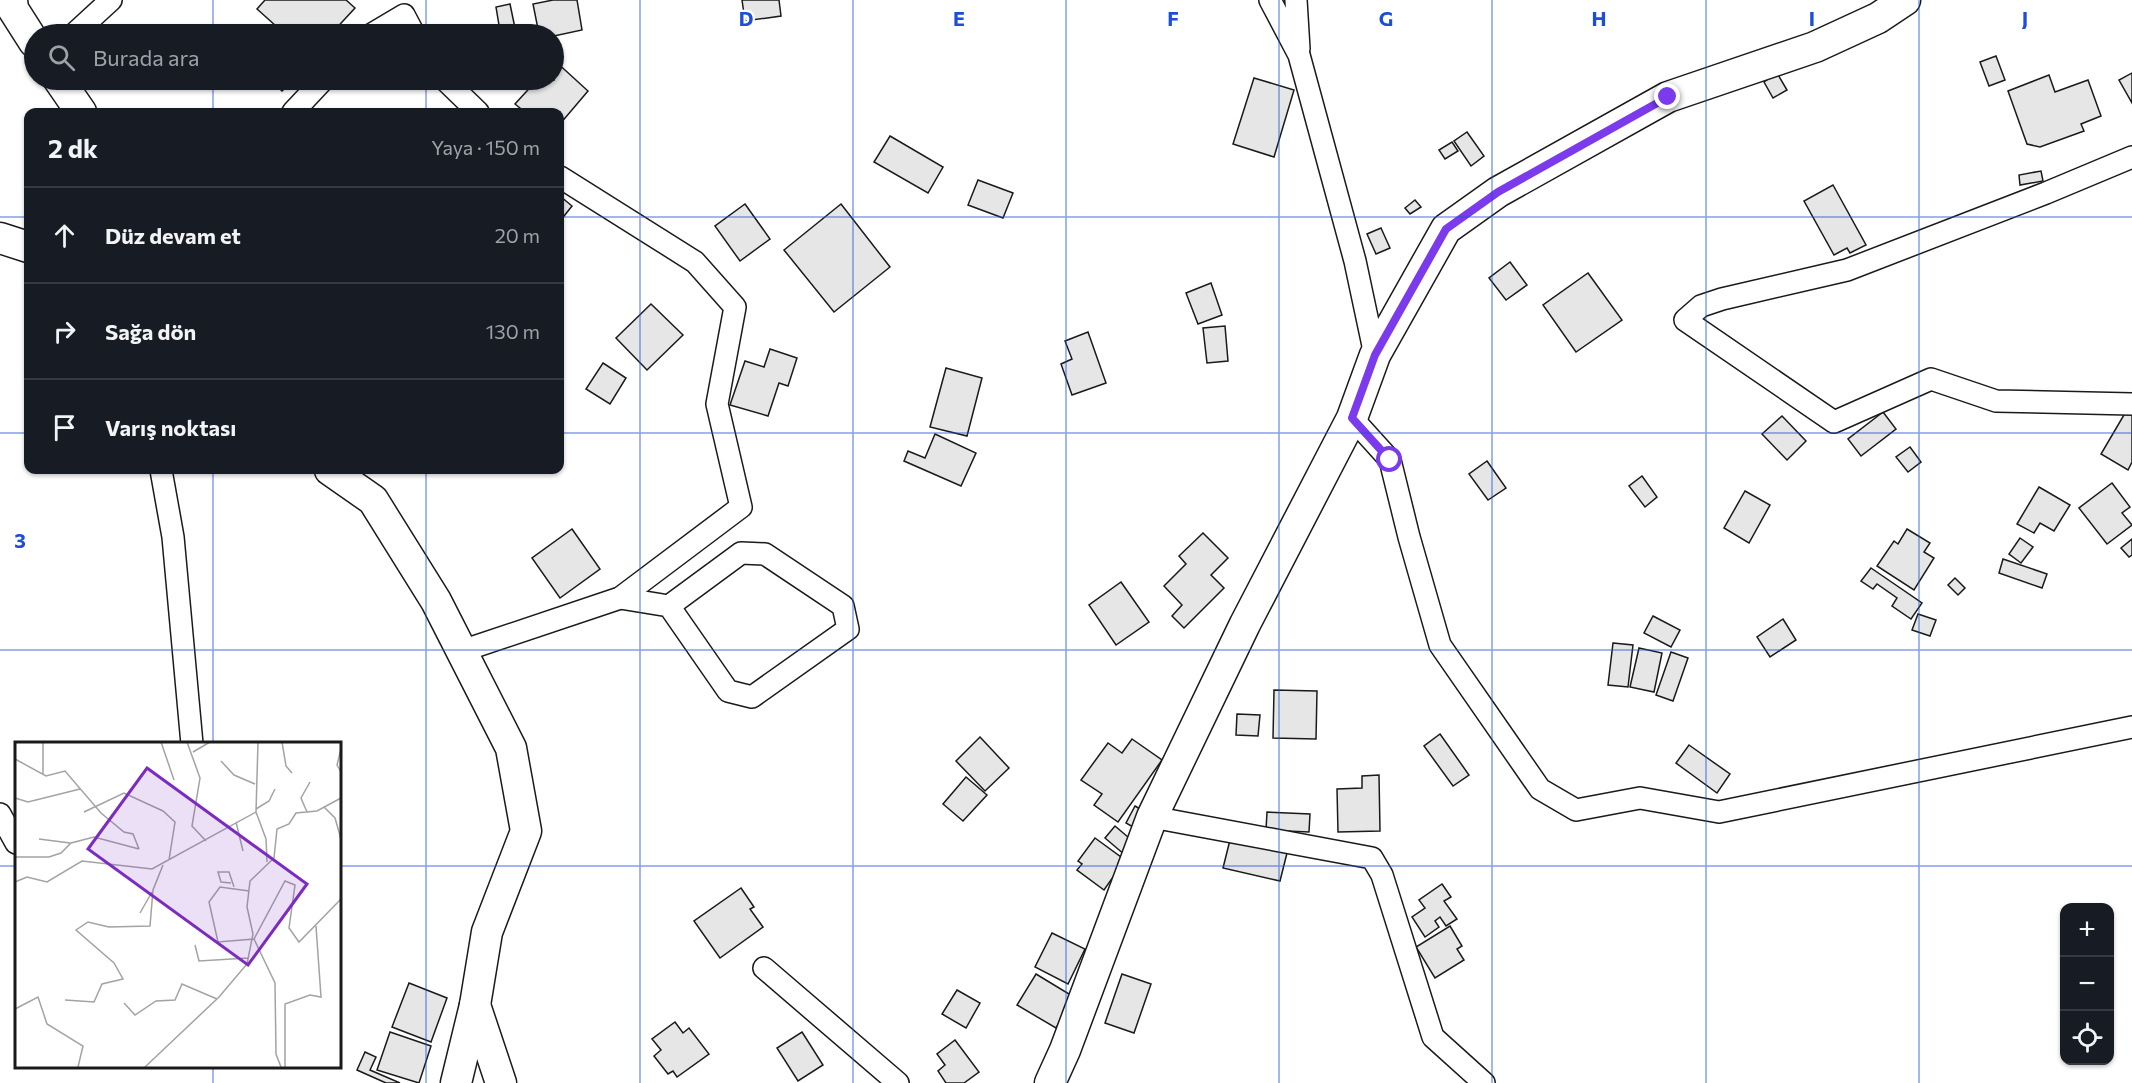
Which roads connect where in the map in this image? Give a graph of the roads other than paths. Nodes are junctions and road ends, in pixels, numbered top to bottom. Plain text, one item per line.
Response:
1 (12, 0) edge
2 (111, 0) edge
3 (1270, 0) edge
4 (1296, 0) edge
5 (1905, 0) edge
6 (85, 24) edge
7 (389, 24) edge
8 (409, 24) edge
9 (24, 26) edge
10 (1299, 55) junction
11 (66, 90) edge
12 (314, 90) edge
13 (455, 90) edge
14 (78, 108) edge
15 (297, 108) edge
16 (473, 108) edge
17 (2132, 156) edge
18 (564, 180) edge
19 (0, 238) edge
20 (24, 246) edge
21 (1375, 355) junction
22 (2132, 404) edge
23 (1352, 418) junction
24 (162, 474) edge
25 (336, 474) edge
26 (620, 598) junction
27 (669, 606) junction
28 (462, 651) junction
29 (2132, 728) edge
30 (192, 742) edge
31 (0, 814) edge
32 (1152, 818) junction
33 (15, 841) edge
34 (764, 968) dead end
35 (475, 1005) junction
36 (456, 1083) edge
37 (501, 1083) edge
38 (897, 1083) edge
39 (1050, 1083) edge
40 (1484, 1083) edge

1 - 9 street
2 - 6 street
3 - 10 street
4 - 10 street
5 - 21 street
7 - 8 street
10 - 21 street
11 - 14 street
12 - 15 street
13 - 16 street
17 - 22 street
18 - 26 street
19 - 20 street
21 - 23 street
23 - 29 street
23 - 32 street
24 - 30 street
25 - 28 street
26 - 27 street
26 - 28 street
27 - 27 street
28 - 35 street
31 - 33 street
32 - 39 street
32 - 40 street
34 - 38 street
35 - 36 street
35 - 37 street

